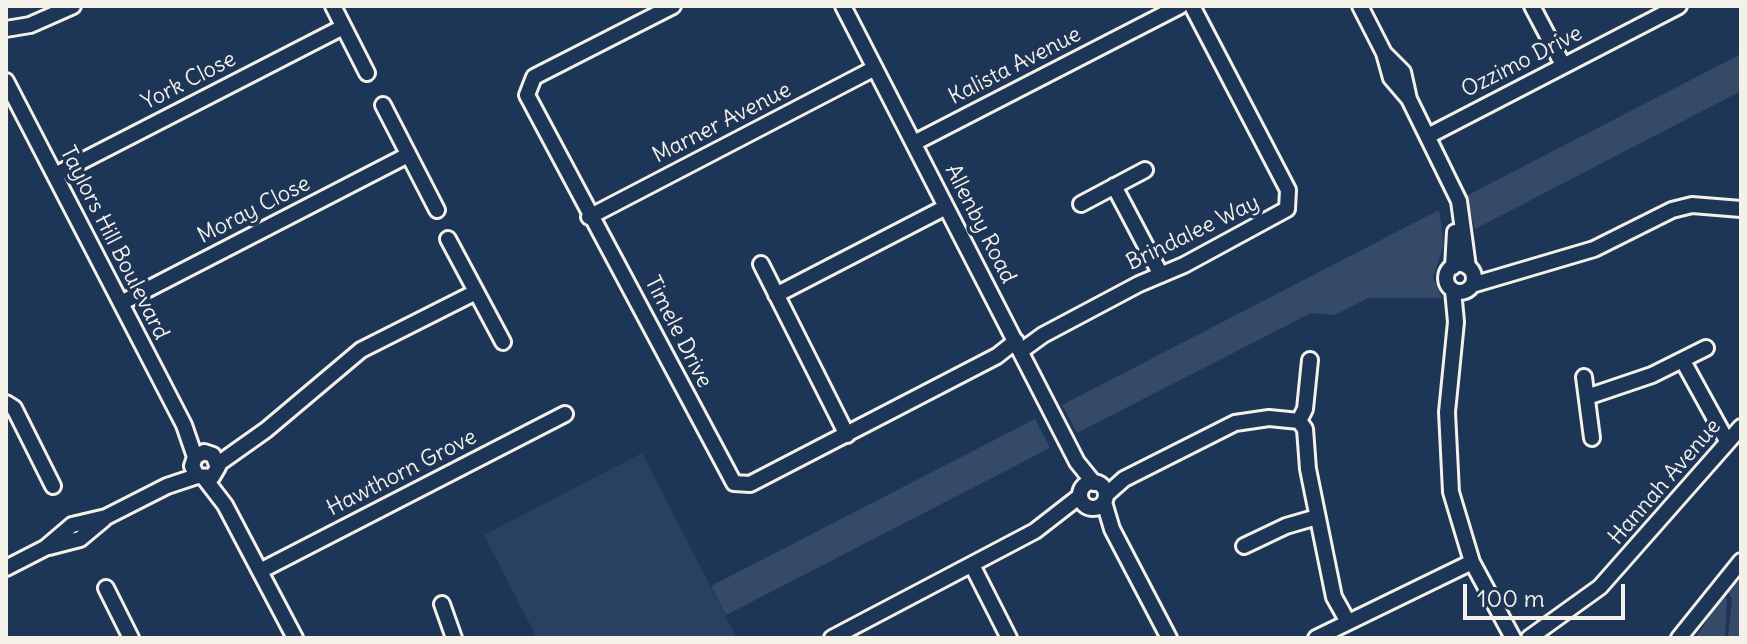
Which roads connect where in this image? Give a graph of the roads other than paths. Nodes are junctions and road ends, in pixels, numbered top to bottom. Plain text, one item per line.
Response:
1 (73, 6) edge
2 (333, 6) edge
3 (673, 6) edge
4 (861, 6) edge
5 (1180, 6) edge
6 (1192, 6) edge
7 (1360, 6) edge
8 (1532, 6) edge
9 (1679, 6) edge
10 (845, 10) edge
11 (343, 27) junction
12 (6, 29) edge
13 (1563, 65) junction
14 (875, 68) junction
15 (367, 73) dead end
16 (6, 81) edge
17 (383, 105) dead end
18 (1428, 136) junction
19 (914, 143) junction
20 (408, 155) junction
21 (1145, 170) dead end
22 (55, 175) junction
23 (1114, 186) junction
24 (1081, 204) dead end
25 (946, 207) junction
26 (1741, 209) edge
27 (437, 210) dead end
28 (589, 217) junction
29 (448, 239) dead end
30 (761, 264) dead end
31 (1161, 275) junction
32 (1464, 279) junction
33 (476, 292) junction
34 (776, 295) junction
35 (121, 303) junction
36 (503, 342) dead end
37 (1019, 346) junction
38 (1706, 348) dead end
39 (1310, 360) dead end
40 (1683, 361) junction
41 (1584, 377) dead end
42 (1587, 397) junction
43 (6, 403) edge
44 (565, 414) dead end
45 (1299, 421) junction
46 (1741, 427) edge
47 (847, 435) junction
48 (1592, 438) dead end
49 (1727, 441) junction
50 (205, 465) junction
51 (53, 486) dead end
52 (1094, 495) junction
53 (1317, 517) junction
54 (1244, 546) dead end
55 (1741, 561) edge
56 (1472, 562) junction
57 (972, 565) junction
58 (6, 568) edge
59 (260, 571) junction
60 (106, 588) dead end
61 (442, 604) dead end
62 (1703, 607) junction
63 (1348, 622) junction
64 (1549, 627) junction
65 (131, 638) edge
66 (295, 638) edge
67 (454, 638) edge
68 (832, 638) edge
69 (1009, 638) edge
70 (1169, 638) edge
71 (1316, 638) edge
72 (1513, 638) edge
73 (1529, 638) edge
74 (1538, 638) edge
75 (1679, 638) edge
76 (1689, 638) edge

1 - 12 street
2 - 11 street
3 - 28 street, Timele Drive
4 - 10 street
5 - 19 street, Kalista Avenue
6 - 31 street, Brindalee Way
7 - 18 street
8 - 13 street
9 - 13 street, Ozzimo Drive
10 - 14 street, Allenby Road
11 - 15 street
11 - 22 street, York Close
13 - 18 street, Ozzimo Drive
14 - 19 street, Allenby Road
14 - 28 street, Marner Avenue
16 - 22 street, Taylors Hill Boulevard
17 - 20 street
18 - 32 street
19 - 25 street, Allenby Road
20 - 27 street
20 - 35 street, Moray Close
21 - 23 street
22 - 35 street, Taylors Hill Boulevard
23 - 24 street
23 - 31 street
25 - 34 street
25 - 37 street, Allenby Road
26 - 32 street
28 - 47 street, Timele Drive
29 - 33 street
30 - 34 street
31 - 37 street, Brindalee Way
32 - 56 street
33 - 36 street
33 - 50 street
34 - 47 street
35 - 50 street, Taylors Hill Boulevard
37 - 47 street, Timele Drive
37 - 52 street, Allenby Road
38 - 40 street
39 - 45 street
40 - 42 street
40 - 49 street
41 - 42 street
42 - 48 street
43 - 51 street
44 - 59 street, Hawthorn Grove
45 - 52 street
45 - 53 street
46 - 49 street, Hannah Avenue
49 - 64 street, Hannah Avenue
50 - 58 street
50 - 59 street, Taylors Hill Boulevard
52 - 57 street
52 - 70 street, Allenby Road
53 - 54 street
53 - 63 street
55 - 62 street
56 - 63 street
56 - 72 street
57 - 68 street
57 - 69 street
59 - 66 street, Taylors Hill Boulevard
60 - 65 street
61 - 67 street
62 - 75 street
62 - 76 street
63 - 71 street
64 - 73 street, Hannah Avenue
64 - 74 street, Hannah Avenue

